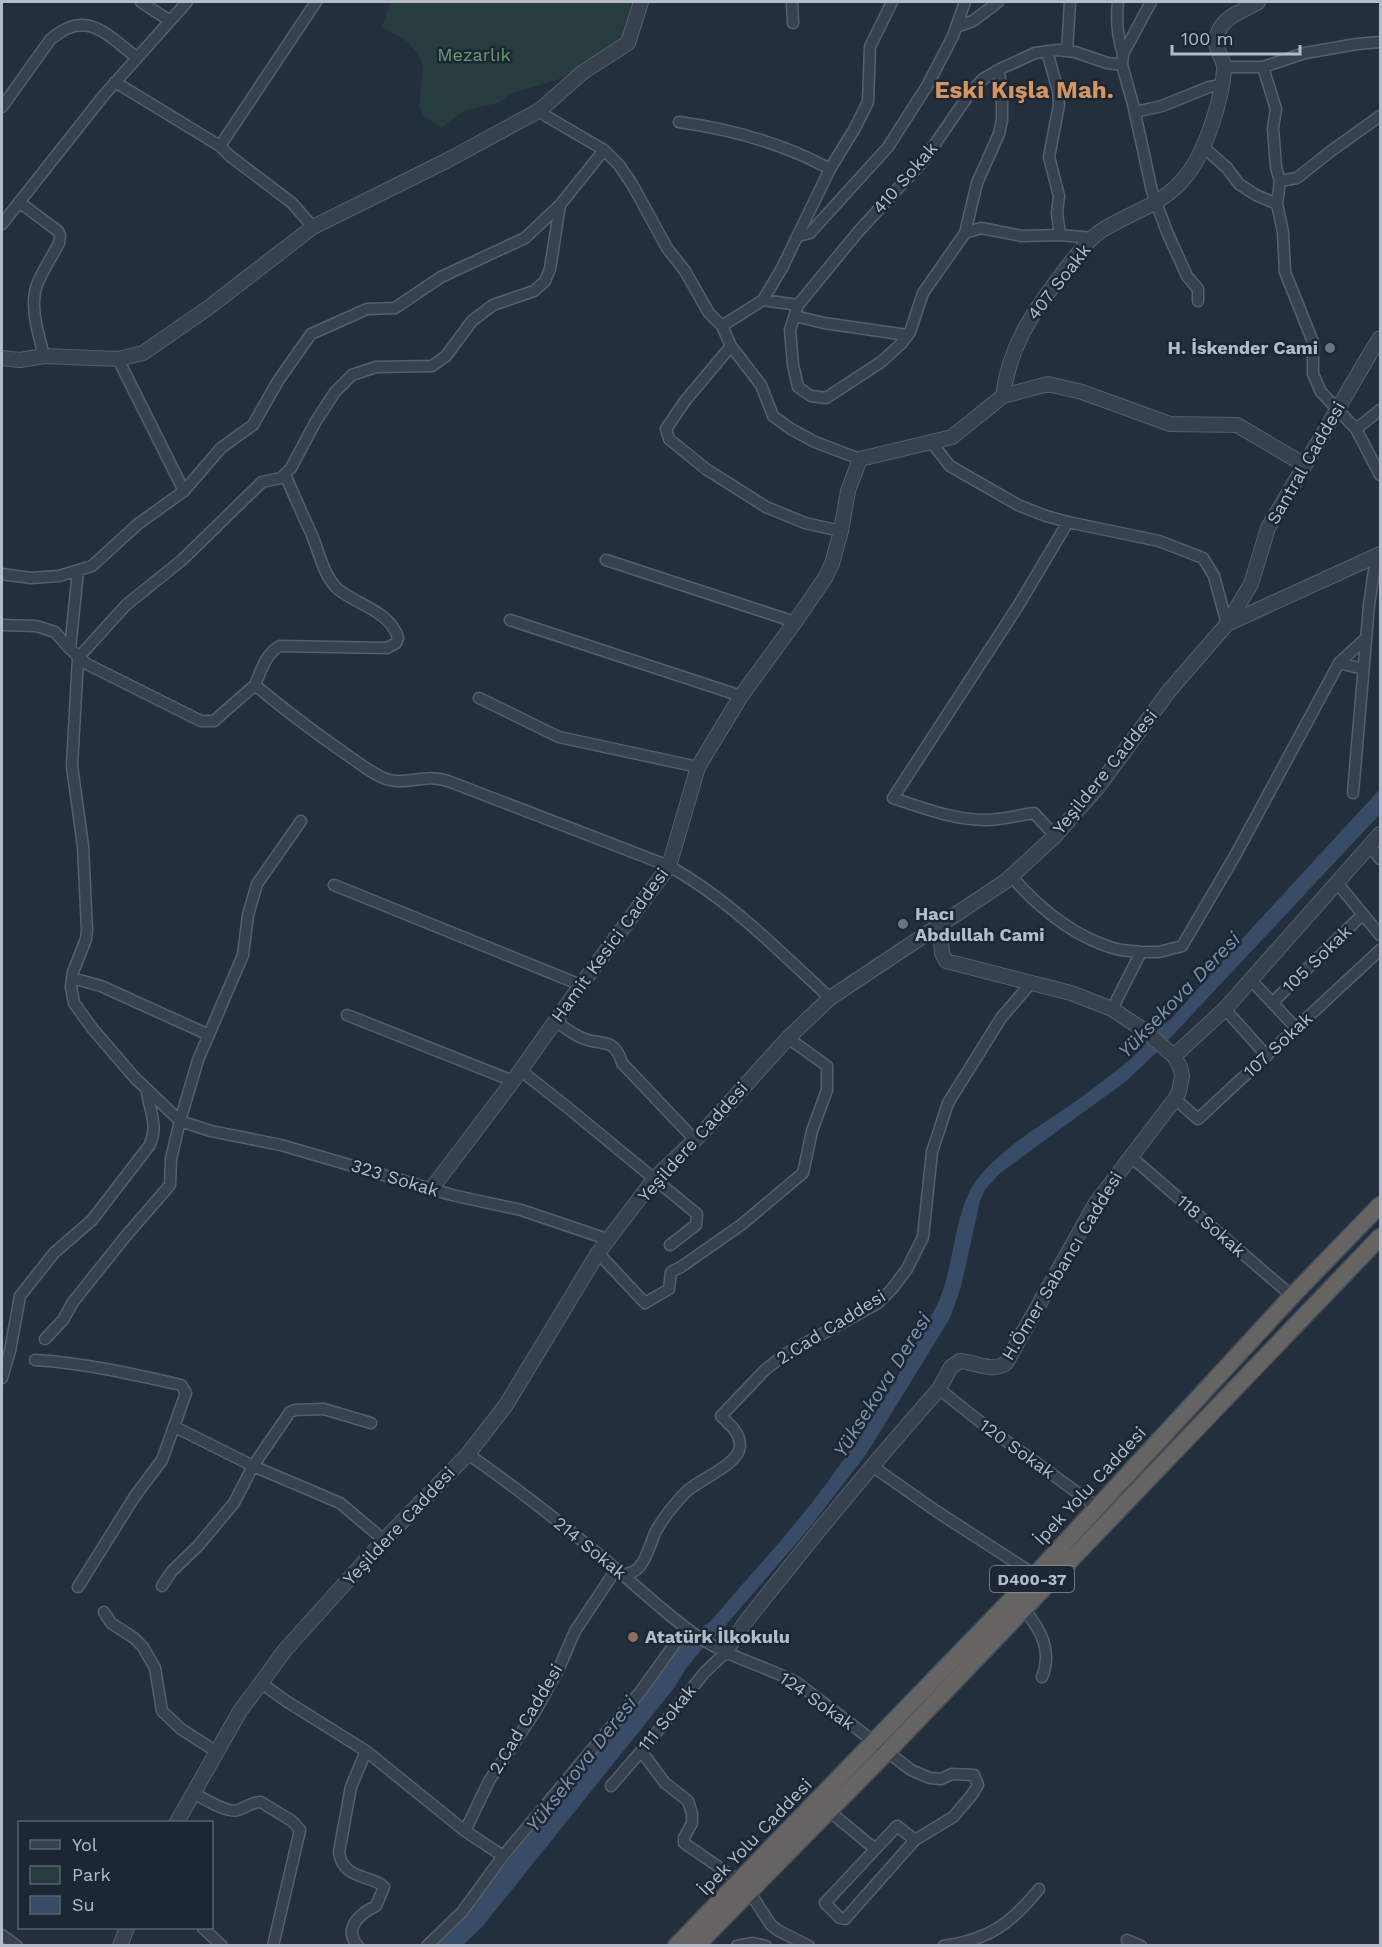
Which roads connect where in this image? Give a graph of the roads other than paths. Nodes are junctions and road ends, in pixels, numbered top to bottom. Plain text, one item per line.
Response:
1 (141, 2) edge
2 (188, 2) edge
3 (316, 2) edge
4 (641, 2) edge
5 (792, 2) edge
6 (892, 2) edge
7 (965, 2) edge
8 (998, 2) edge
9 (1070, 2) edge
10 (1118, 2) edge
11 (1151, 2) edge
12 (1258, 2) edge
13 (170, 21) junction
14 (793, 23) dead end
15 (956, 27) junction
16 (1380, 42) edge
17 (1047, 51) junction
18 (1067, 51) junction
19 (136, 57) junction
20 (1122, 59) junction
21 (1225, 67) junction
22 (1263, 67) junction
23 (998, 70) junction
24 (115, 82) junction
25 (1222, 85) junction
26 (2, 107) edge
27 (540, 110) junction
28 (1135, 112) junction
29 (1380, 116) edge
30 (679, 122) dead end
31 (220, 146) junction
32 (1202, 146) junction
33 (604, 150) junction
34 (830, 168) junction
35 (1280, 181) junction
36 (19, 202) junction
37 (1156, 203) junction
38 (1277, 204) junction
39 (560, 205) junction
40 (2, 224) edge
41 (314, 227) junction
42 (965, 233) junction
43 (1060, 235) junction
44 (798, 236) junction
45 (1093, 238) junction
46 (763, 300) junction
47 (1198, 301) dead end
48 (797, 310) junction
49 (722, 326) junction
50 (907, 335) junction
51 (1380, 338) edge
52 (731, 346) junction
53 (44, 356) junction
54 (2, 358) edge
55 (118, 359) junction
56 (1003, 396) junction
57 (1338, 408) junction
58 (1380, 410) edge
59 (1356, 429) junction
60 (932, 443) junction
61 (860, 459) junction
62 (1305, 465) junction
63 (285, 474) junction
64 (1380, 475) edge
65 (184, 491) junction
66 (1068, 522) junction
67 (842, 531) junction
68 (1378, 555) edge
69 (606, 560) dead end
70 (78, 572) junction
71 (2, 574) edge
72 (510, 620) dead end
73 (795, 622) junction
74 (1227, 624) junction
75 (2, 625) edge
76 (1366, 638) junction
77 (70, 650) junction
78 (78, 658) junction
79 (1339, 663) junction
80 (1363, 669) junction
81 (255, 685) junction
82 (741, 696) junction
83 (479, 698) dead end
84 (698, 767) junction
85 (1353, 793) dead end
86 (301, 821) dead end
87 (1380, 834) edge
88 (1055, 836) junction
89 (1370, 846) junction
90 (1380, 859) edge
91 (669, 866) junction
92 (1011, 876) junction
93 (334, 885) dead end
94 (1338, 885) junction
95 (1362, 915) junction
96 (940, 922) junction
97 (1380, 935) edge
98 (1380, 950) edge
99 (1141, 952) junction
100 (72, 978) junction
101 (1251, 980) junction
102 (1031, 983) junction
103 (581, 985) junction
104 (830, 998) junction
105 (1272, 1003) junction
106 (1112, 1009) junction
107 (1225, 1009) junction
108 (347, 1015) dead end
109 (555, 1021) junction
110 (1296, 1028) junction
111 (209, 1035) junction
112 (788, 1038) junction
113 (1171, 1053) junction
114 (1266, 1056) junction
115 (516, 1076) junction
116 (147, 1092) junction
117 (1175, 1099) junction
118 (180, 1121) junction
119 (695, 1140) junction
120 (1130, 1156) junction
121 (656, 1178) junction
122 (432, 1188) junction
123 (1380, 1205) edge
124 (1380, 1237) edge
125 (610, 1240) junction
126 (670, 1245) dead end
127 (598, 1253) junction
128 (1292, 1296) junction
129 (45, 1339) dead end
130 (35, 1360) dead end
131 (2, 1378) edge
132 (939, 1389) junction
133 (371, 1423) dead end
134 (175, 1427) junction
135 (468, 1454) junction
136 (253, 1466) junction
137 (872, 1466) junction
138 (1097, 1507) junction
139 (384, 1540) junction
140 (623, 1575) junction
141 (1035, 1575) junction
142 (162, 1586) dead end
143 (78, 1587) dead end
144 (1024, 1609) junction
145 (104, 1612) dead end
146 (690, 1631) junction
147 (710, 1644) joint
148 (725, 1653) junction
149 (1042, 1677) dead end
150 (261, 1683) junction
151 (881, 1747) junction
152 (366, 1751) junction
153 (641, 1751) junction
154 (217, 1752) junction
155 (611, 1786) dead end
156 (193, 1793) junction
157 (829, 1811) junction
158 (178, 1821) edge
159 (465, 1831) junction
160 (915, 1840) junction
161 (875, 1849) junction
162 (503, 1856) junction
163 (744, 1886) junction
164 (1039, 1889) dead end
165 (127, 1929) edge
166 (204, 1929) edge
167 (2, 1935) edge
168 (1127, 1940) dead end
169 (698, 1941) edge
170 (17, 1946) edge
171 (120, 1946) edge
172 (222, 1946) edge
173 (273, 1946) edge
174 (358, 1946) edge
175 (427, 1946) edge
176 (676, 1946) edge
177 (737, 1946) edge
178 (766, 1946) edge
179 (809, 1946) edge
180 (944, 1946) edge
181 (1141, 1946) edge

1 - 13 street
2 - 13 street
3 - 31 street
4 - 27 street
5 - 14 street
6 - 34 street
7 - 15 street
8 - 15 street
9 - 18 street
10 - 20 street
11 - 20 street
12 - 21 street
13 - 19 street
15 - 44 street
16 - 22 street
17 - 18 street, 410 Sokak
17 - 23 street, 410 Sokak
17 - 43 street
18 - 20 street, 410 Sokak
19 - 24 street
19 - 26 street
20 - 28 street
21 - 22 street
21 - 25 street, 407 Soakk
22 - 35 street
23 - 42 street
23 - 48 street, 410 Sokak
24 - 31 street
24 - 36 street
25 - 28 street
25 - 32 street, 407 Soakk
27 - 33 street
27 - 41 street
28 - 37 street
29 - 35 street
30 - 34 street
31 - 41 street
32 - 37 street, 407 Soakk
32 - 38 street
33 - 39 street
33 - 49 street
34 - 44 street
35 - 38 street
36 - 40 street
36 - 53 street
37 - 45 street, 407 Soakk
37 - 47 street
38 - 57 street
39 - 63 street
39 - 65 street
41 - 55 street
42 - 43 street
42 - 50 street
43 - 45 street
44 - 46 street
45 - 56 street, 407 Soakk
46 - 48 street
46 - 49 street
48 - 50 street
48 - 50 street
49 - 52 street
51 - 57 street, Santral Caddesi
52 - 61 street
52 - 67 street
53 - 54 street
53 - 55 street
55 - 65 street
56 - 60 street
56 - 62 street
57 - 59 street
57 - 62 street, Santral Caddesi
58 - 59 street
59 - 64 street
60 - 61 street
60 - 66 street
61 - 67 street, Hamit Kesici Caddesi
62 - 74 street, Santral Caddesi
63 - 78 street
63 - 81 street
65 - 70 street
66 - 74 street
66 - 88 street
67 - 73 street, Hamit Kesici Caddesi
68 - 74 street
68 - 76 street
69 - 73 street
70 - 71 street
70 - 77 street
72 - 82 street
73 - 82 street, Hamit Kesici Caddesi
74 - 88 street, Yeşildere Caddesi
75 - 77 street
76 - 79 street
76 - 80 street
77 - 78 street
78 - 81 street
78 - 100 street
79 - 80 street
79 - 99 street
80 - 85 street
81 - 91 street
82 - 84 street, Hamit Kesici Caddesi
83 - 84 street
84 - 91 street, Hamit Kesici Caddesi
86 - 111 street
87 - 89 street
88 - 92 street, Yeşildere Caddesi
89 - 90 street
89 - 94 street
91 - 103 street, Hamit Kesici Caddesi
91 - 104 street
92 - 96 street, Yeşildere Caddesi
92 - 99 street
93 - 103 street
94 - 95 street
94 - 101 street
95 - 97 street
95 - 105 street, 105 Sokak
96 - 102 street
96 - 104 street, Yeşildere Caddesi
98 - 110 street, 107 Sokak
99 - 106 street
100 - 111 street
100 - 116 street
101 - 105 street
101 - 107 street
102 - 106 street
102 - 140 street, 2.Cad Caddesi
103 - 109 street, Hamit Kesici Caddesi
104 - 112 street, Yeşildere Caddesi
105 - 110 street
106 - 113 street
107 - 113 street
107 - 114 street
108 - 115 street
109 - 115 street, Hamit Kesici Caddesi
109 - 119 street
110 - 114 street, 107 Sokak
111 - 118 street
112 - 119 street, Yeşildere Caddesi
112 - 127 street
113 - 117 street, H.Ömer Sabancı Caddesi
114 - 117 street, 107 Sokak
115 - 121 street
115 - 122 street, Hamit Kesici Caddesi
116 - 118 street
116 - 131 street
117 - 120 street, H.Ömer Sabancı Caddesi
118 - 122 street, 323 Sokak
118 - 129 street
119 - 121 street, Yeşildere Caddesi
120 - 128 street, 118 Sokak
120 - 132 street, H.Ömer Sabancı Caddesi
121 - 125 street, Yeşildere Caddesi
121 - 126 street
122 - 125 street, 323 Sokak
123 - 128 highway, İpek Yolu Caddesi / D400-37
124 - 144 highway, İpek Yolu Caddesi / D400-37
125 - 127 street, Yeşildere Caddesi
127 - 135 street, Yeşildere Caddesi
128 - 138 highway, İpek Yolu Caddesi / D400-37
130 - 134 street
132 - 137 street, H.Ömer Sabancı Caddesi
132 - 138 street, 120 Sokak
133 - 136 street
134 - 136 street
134 - 143 street
135 - 139 street, Yeşildere Caddesi
135 - 140 street, 214 Sokak
136 - 139 street
136 - 142 street
137 - 141 street
137 - 148 street, H.Ömer Sabancı Caddesi
138 - 141 highway, İpek Yolu Caddesi / D400-37
139 - 150 street, Yeşildere Caddesi
140 - 146 street, 214 Sokak
140 - 159 street, 2.Cad Caddesi
141 - 151 highway, İpek Yolu Caddesi / D400-37
144 - 149 street
144 - 151 highway, İpek Yolu Caddesi / D400-37
145 - 154 street
146 - 147 street, 214 Sokak
146 - 162 street
147 - 148 street, 124 Sokak
148 - 151 street, 124 Sokak
148 - 153 street, 111 Sokak
150 - 152 street
150 - 154 street, Yeşildere Caddesi
151 - 157 highway, İpek Yolu Caddesi / D400-37
151 - 160 street, 124 Sokak
151 - 163 highway, İpek Yolu Caddesi / D400-37
152 - 159 street
152 - 174 street
153 - 155 street, 111 Sokak
153 - 163 street
154 - 156 street, Yeşildere Caddesi
156 - 158 street, Yeşildere Caddesi
156 - 173 street
157 - 161 street
157 - 163 highway, İpek Yolu Caddesi / D400-37
159 - 162 street
160 - 161 street
160 - 161 street
162 - 175 street
163 - 169 highway, İpek Yolu Caddesi / D400-37
163 - 179 street
164 - 180 street
165 - 171 street
166 - 172 street
167 - 170 street
168 - 181 street
169 - 176 highway, İpek Yolu Caddesi / D400-37
177 - 178 street

